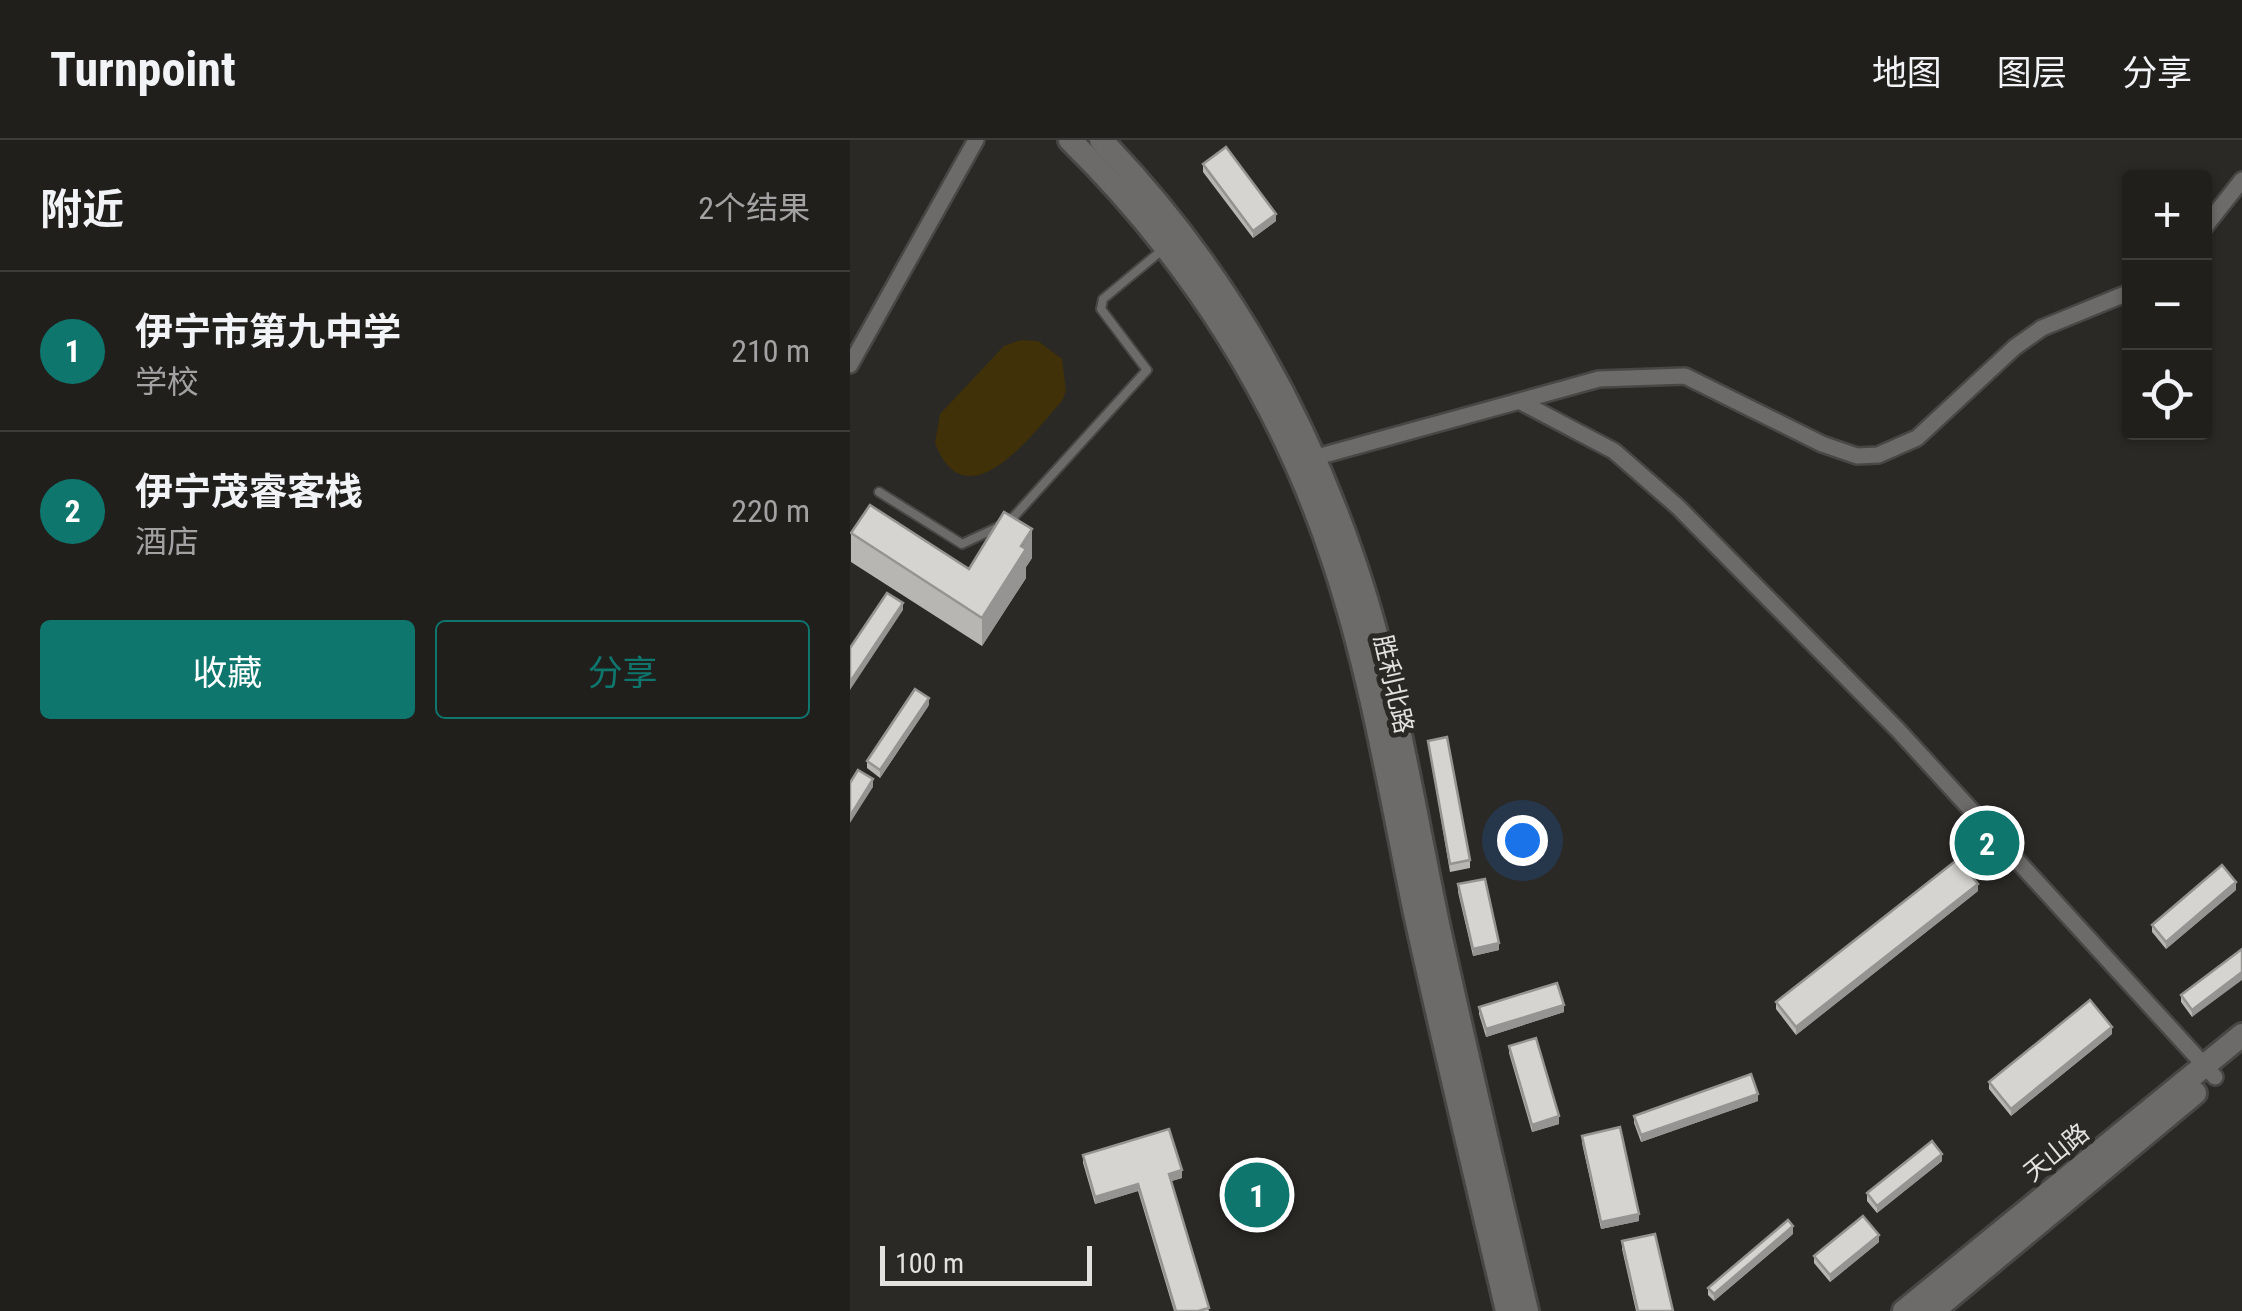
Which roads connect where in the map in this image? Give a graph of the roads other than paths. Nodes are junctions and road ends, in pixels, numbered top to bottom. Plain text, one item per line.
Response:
1 (976, 140) edge
2 (1070, 140) edge
3 (1101, 140) edge
4 (2242, 180) edge
5 (2212, 218) edge
6 (1174, 239) junction
7 (2122, 295) edge
8 (850, 365) edge
9 (1521, 402) junction
10 (1306, 460) junction
11 (878, 492) dead end
12 (2242, 1035) edge
13 (2242, 1055) edge
14 (2210, 1071) junction
15 (1507, 1311) edge
16 (1527, 1311) edge
17 (1904, 1311) edge
18 (1933, 1311) edge

1 - 8 street
2 - 6 main road, 胜利北路
3 - 6 main road, 胜利北路
4 - 5 street
6 - 10 main road, 胜利北路
6 - 11 lane
7 - 9 street
9 - 10 street
9 - 14 street
10 - 15 main road, 胜利北路
10 - 16 main road, 胜利北路
12 - 14 main road, 天山路
13 - 14 main road, 天山路
14 - 17 main road, 天山路
14 - 18 main road, 天山路

